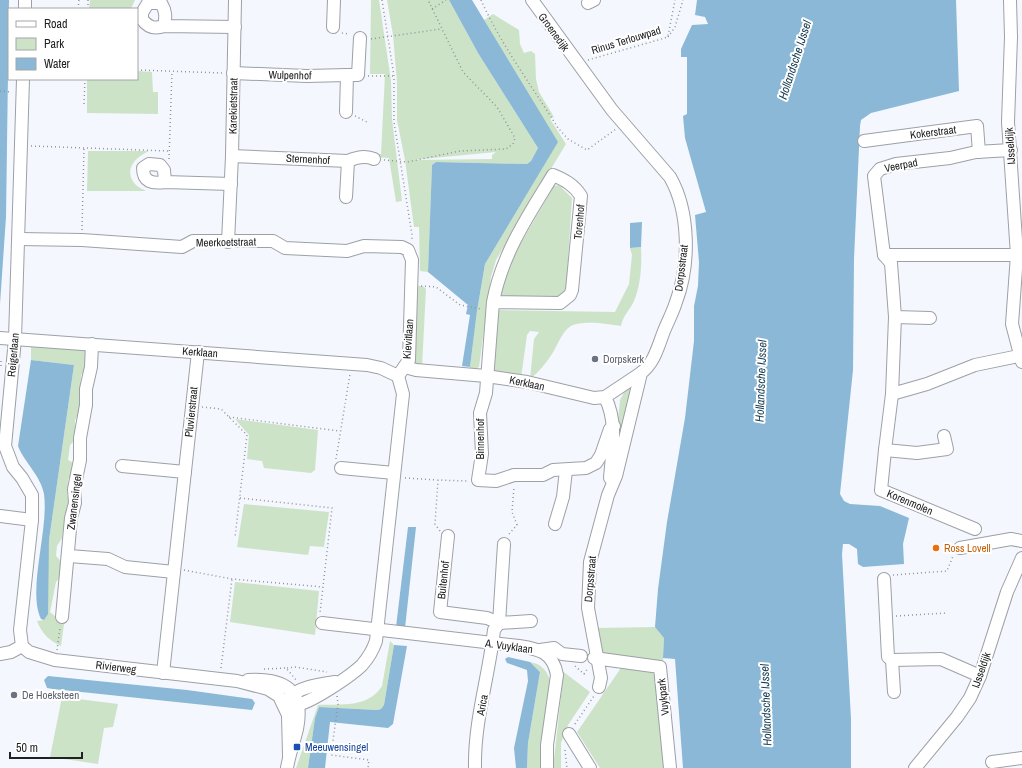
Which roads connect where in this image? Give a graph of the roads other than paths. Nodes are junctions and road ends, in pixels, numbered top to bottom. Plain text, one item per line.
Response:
1 (235, 0) edge
2 (334, 0) edge
3 (532, 0) edge
4 (1010, 0) edge
5 (164, 26) dead end
6 (235, 27) junction
7 (333, 27) road end
8 (360, 38) road end
9 (577, 63) joint
10 (233, 73) junction
11 (352, 75) junction
12 (23, 80) edge
13 (346, 112) road end
14 (864, 141) dead end
15 (1011, 150) junction
16 (979, 152) junction
17 (232, 156) junction
18 (374, 160) road end
19 (348, 161) junction
20 (167, 182) road end
21 (231, 184) junction
22 (346, 197) dead end
23 (19, 239) junction
24 (228, 242) junction
25 (408, 250) joint
26 (884, 255) junction
27 (1017, 255) junction
28 (493, 302) junction
29 (895, 317) junction
30 (930, 318) dead end
31 (0, 338) edge
32 (15, 339) junction
33 (92, 344) junction
34 (198, 352) junction
35 (1021, 359) edge
36 (402, 371) junction
37 (641, 373) junction
38 (486, 376) junction
39 (892, 394) junction
40 (605, 397) junction
41 (614, 426) junction
42 (944, 436) dead end
43 (885, 450) junction
44 (122, 466) dead end
45 (341, 468) road end
46 (566, 470) junction
47 (185, 472) junction
48 (394, 475) junction
49 (608, 495) junction
50 (0, 516) edge
51 (32, 520) junction
52 (555, 524) dead end
53 (975, 529) dead end
54 (448, 536) road end
55 (1022, 541) edge
56 (504, 544) road end
57 (960, 548) road end
58 (69, 556) junction
59 (1022, 558) edge
60 (174, 570) junction
61 (884, 579) road end
62 (62, 617) road end
63 (531, 622) dead end
64 (322, 623) road end
65 (499, 623) junction
66 (378, 630) junction
67 (493, 643) junction
68 (22, 646) junction
69 (540, 650) junction
70 (0, 654) edge
71 (581, 656) dead end
72 (595, 659) junction
73 (892, 660) junction
74 (163, 673) junction
75 (980, 676) junction
76 (237, 681) junction
77 (340, 681) junction
78 (599, 687) dead end
79 (894, 692) dead end
80 (292, 693) junction
81 (284, 705) junction
82 (297, 705) junction
83 (568, 734) dead end
84 (289, 754) junction
85 (1022, 758) edge
86 (995, 764) edge
87 (287, 768) edge
88 (475, 768) edge
89 (547, 768) edge
90 (590, 768) edge
91 (670, 768) edge
92 (915, 768) edge

1 - 6 street, Karekietstraat
2 - 7 street
3 - 9 street, Groenedijk
4 - 15 street, IJsseldijk
5 - 6 street
6 - 10 street, Karekietstraat
8 - 11 street
9 - 37 street, Dorpsstraat
10 - 11 street, Wulpenhof
10 - 17 street, Karekietstraat
11 - 13 street
12 - 23 street, Reigerlaan
14 - 16 street, Kokerstraat
15 - 16 street, Veerpad
15 - 27 street, IJsseldijk
16 - 26 street, Veerpad
17 - 19 street, Sternenhof
17 - 21 street, Karekietstraat
18 - 19 street, Sternenhof
19 - 22 street
20 - 21 street
21 - 24 street, Karekietstraat
23 - 24 street, Meerkoetstraat
23 - 32 street, Reigerlaan
24 - 25 street, Meerkoetstraat
25 - 36 street, Kievitlaan
26 - 27 street
26 - 29 street, Veerpad
27 - 35 street, IJsseldijk
28 - 28 street, Torenhof
28 - 38 street, Torenhof
29 - 30 street
29 - 39 street, Veerpad
31 - 32 street, Kerklaan
32 - 33 street, Kerklaan
32 - 51 street, Reigerlaan
33 - 34 street, Kerklaan
33 - 58 street, Zwanensingel
34 - 36 street, Kerklaan
34 - 47 street, Pluvierstraat
35 - 39 street
36 - 38 street, Kerklaan
36 - 48 street, Kievitlaan
37 - 40 street
37 - 49 street, Dorpsstraat
38 - 40 street, Kerklaan
38 - 46 street, Binnenhof
39 - 43 street, Veerpad
40 - 41 street, Dorpsstraat
41 - 46 street
41 - 49 street, Dorpsstraat
42 - 43 street
43 - 53 street, Korenmolen
44 - 47 street
45 - 48 street
46 - 52 street
47 - 60 street, Pluvierstraat
48 - 66 street, Kievitlaan
49 - 72 street, Dorpsstraat
50 - 51 street
51 - 68 street, Reigerlaan
54 - 65 street, Buitenhof
55 - 57 street
56 - 65 street
58 - 60 street
58 - 62 street, Zwanensingel
59 - 75 street, IJsseldijk
60 - 74 street, Pluvierstraat
61 - 73 street
63 - 65 street, Buitenhof
64 - 66 street
65 - 67 street
66 - 67 street, A. Vuyklaan
66 - 77 street
67 - 69 street, A. Vuyklaan
67 - 88 street, Arica
68 - 70 street
68 - 74 street, Rivierweg
69 - 71 street
69 - 89 street, A. Vuyklaan
72 - 78 street, Dorpsstraat
72 - 91 street, Vuykpark
73 - 75 street
73 - 79 street
74 - 76 street, Rivierweg
75 - 92 street, IJsseldijk
76 - 80 street, Rivierweg
76 - 81 street, Rivierweg
77 - 80 street
77 - 82 street
80 - 81 street
80 - 82 street
81 - 82 street
81 - 84 street
82 - 84 street
83 - 90 street
84 - 87 street
85 - 86 street

